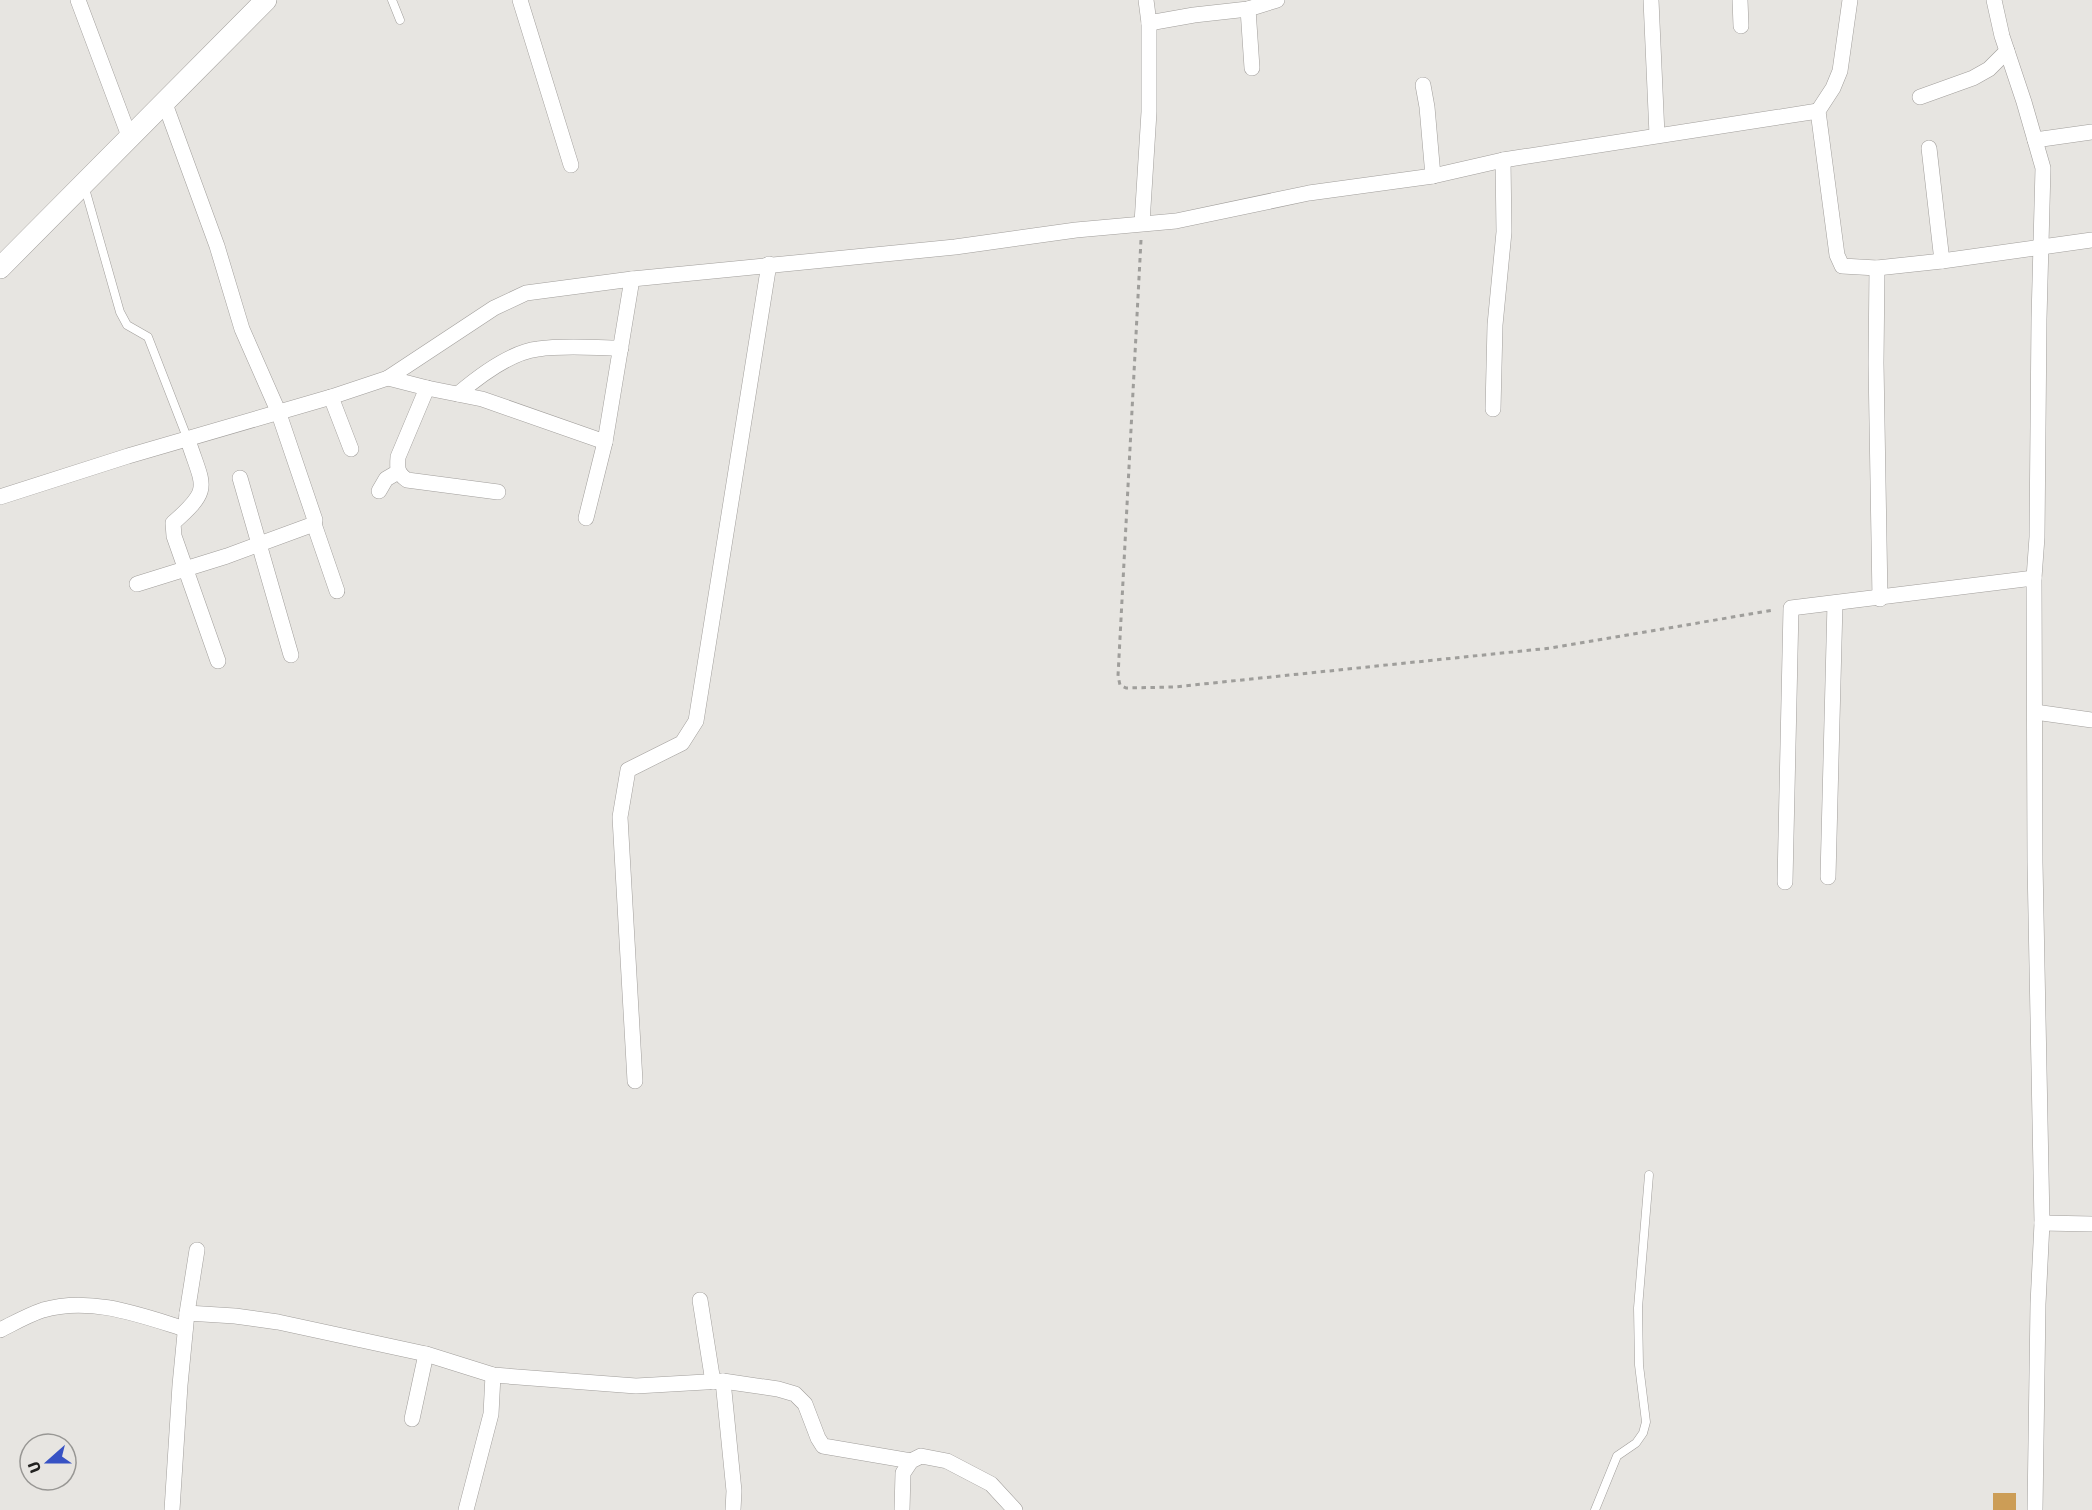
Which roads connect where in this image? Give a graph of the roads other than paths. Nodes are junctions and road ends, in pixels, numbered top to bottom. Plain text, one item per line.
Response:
1 (78, 0) edge
2 (266, 0) edge
3 (392, 0) edge
4 (519, 0) edge
5 (1146, 0) edge
6 (1277, 0) edge
7 (1651, 0) edge
8 (1740, 0) edge
9 (1850, 0) edge
10 (1994, 0) edge
11 (1248, 9) junction
12 (400, 20) dead end
13 (1149, 23) junction
14 (1741, 26) dead end
15 (2007, 51) junction
16 (1252, 69) dead end
17 (1423, 85) dead end
18 (1920, 97) dead end
19 (164, 101) junction
20 (1818, 111) junction
21 (2092, 132) edge
22 (1657, 135) junction
23 (129, 136) junction
24 (2035, 140) junction
25 (1929, 148) dead end
26 (1503, 160) junction
27 (571, 165) dead end
28 (1433, 176) junction
29 (83, 182) junction
30 (1142, 223) junction
31 (2092, 240) edge
32 (2042, 247) junction
33 (1942, 261) junction
34 (769, 264) junction
35 (1877, 267) junction
36 (0, 268) edge
37 (632, 279) junction
38 (621, 348) junction
39 (388, 378) junction
40 (428, 388) junction
41 (459, 394) junction
42 (331, 397) junction
43 (1493, 409) dead end
44 (278, 411) junction
45 (188, 440) junction
46 (605, 442) junction
47 (351, 448) dead end
48 (398, 472) junction
49 (240, 478) dead end
50 (380, 491) dead end
51 (498, 492) dead end
52 (0, 497) edge
53 (586, 518) dead end
54 (314, 524) junction
55 (260, 545) junction
56 (185, 568) junction
57 (2034, 578) junction
58 (137, 584) dead end
59 (337, 591) dead end
60 (1880, 598) junction
61 (1835, 603) junction
62 (291, 655) dead end
63 (218, 661) dead end
64 (2035, 712) junction
65 (2092, 720) edge
66 (1828, 877) dead end
67 (1785, 882) dead end
68 (635, 1081) dead end
69 (1649, 1174) dead end
70 (2042, 1223) junction
71 (2092, 1224) edge
72 (197, 1250) dead end
73 (700, 1300) dead end
74 (187, 1313) junction
75 (185, 1329) junction
76 (0, 1330) edge
77 (426, 1354) junction
78 (493, 1375) junction
79 (718, 1382) junction
80 (412, 1419) dead end
81 (911, 1461) junction
82 (172, 1510) edge
83 (466, 1510) edge
84 (734, 1510) edge
85 (902, 1510) edge
86 (1016, 1510) edge
87 (1595, 1510) edge
88 (2035, 1510) edge

1 - 23 street
2 - 19 street
3 - 12 lane
4 - 27 street
5 - 13 street
6 - 11 street
7 - 22 street
8 - 14 street
9 - 20 street
10 - 15 street
11 - 13 street
11 - 16 street
13 - 30 street
15 - 18 street
15 - 24 street
17 - 28 street
19 - 23 street
19 - 44 street
20 - 22 street
20 - 35 street
21 - 24 street
22 - 26 street
23 - 29 street
24 - 32 street
25 - 33 street
26 - 28 street
26 - 43 street
28 - 30 street
29 - 36 street
29 - 45 lane
30 - 34 street
31 - 32 street
32 - 33 street
32 - 57 street
33 - 35 street
34 - 37 street
34 - 68 street
35 - 60 street
37 - 38 street
37 - 39 street
38 - 41 street
38 - 46 street
39 - 40 street
39 - 42 street
40 - 41 street
40 - 48 street
41 - 46 street
42 - 44 street
42 - 47 street
44 - 45 street
44 - 54 street
45 - 52 street
45 - 56 street
46 - 53 street
48 - 50 street
48 - 51 street
49 - 55 street
54 - 55 street
54 - 59 street
55 - 56 street
55 - 62 street
56 - 58 street
56 - 63 street
57 - 60 street
57 - 64 street
60 - 61 street
61 - 66 street
61 - 67 street
64 - 65 street
64 - 70 street
69 - 87 lane
70 - 71 street
70 - 88 street
72 - 74 street
73 - 79 street
74 - 75 street
74 - 77 street
75 - 76 street
75 - 82 street
77 - 78 street
77 - 80 street
78 - 79 street
78 - 83 street
79 - 81 street
79 - 84 street
81 - 85 street
81 - 86 street

